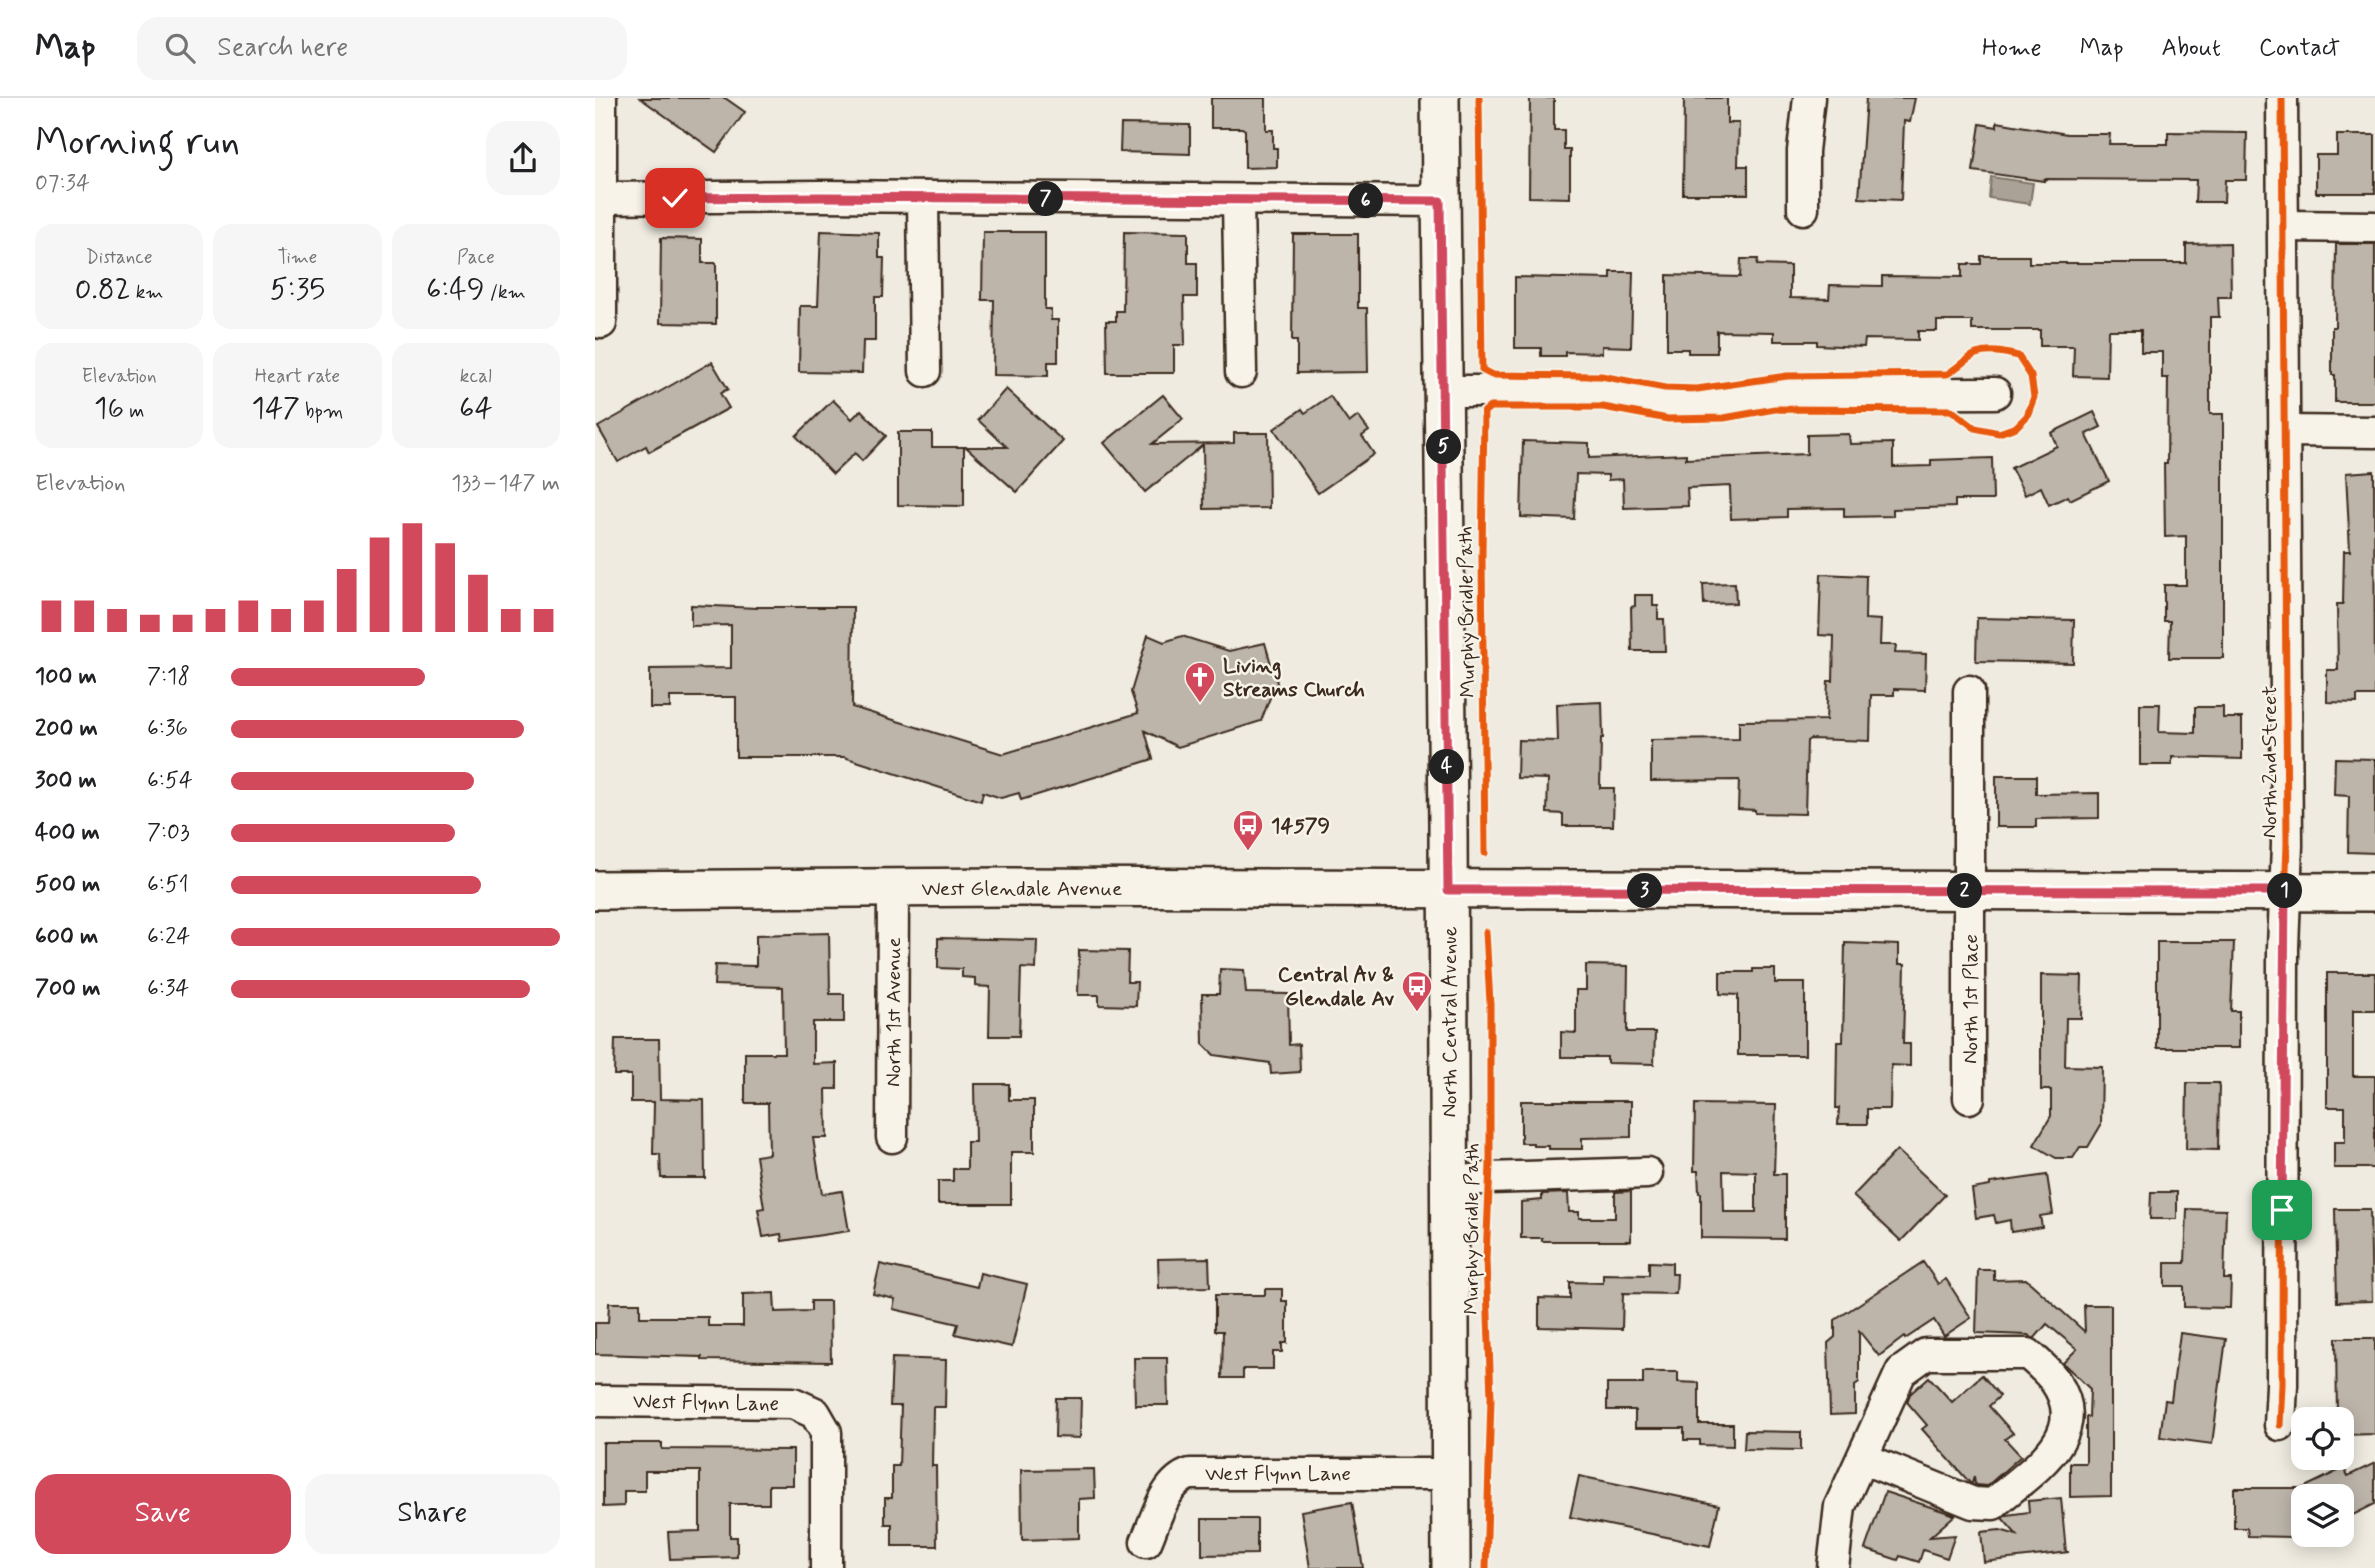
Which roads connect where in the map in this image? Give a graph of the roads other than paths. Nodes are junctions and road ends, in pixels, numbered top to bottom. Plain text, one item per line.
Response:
1 (601, 98) edge
2 (1440, 98) edge
3 (1809, 98) edge
4 (2282, 98) edge
5 (923, 197) junction
6 (599, 198) edge
7 (1238, 201) junction
8 (1440, 201) junction
9 (1803, 209) dead end
10 (2283, 226) junction
11 (2375, 227) edge
12 (601, 323) dead end
13 (925, 371) dead end
14 (1241, 372) dead end
15 (1443, 391) junction
16 (1995, 393) dead end
17 (2284, 431) junction
18 (2375, 432) edge
19 (1969, 691) dead end
20 (893, 887) junction
21 (595, 890) edge
22 (1448, 890) junction
23 (1971, 891) junction
24 (2285, 891) junction
25 (2375, 892) edge
26 (1969, 1098) dead end
27 (892, 1137) dead end
28 (1647, 1173) dead end
29 (1450, 1183) junction
30 (595, 1401) edge
31 (2280, 1425) dead end
32 (1862, 1458) junction
33 (1450, 1474) junction
34 (1146, 1542) dead end
35 (826, 1568) edge
36 (1451, 1568) edge
37 (1833, 1568) edge

1 - 6 street
2 - 8 main road, North Central Avenue
3 - 9 street
4 - 10 street, North 2nd Street
5 - 6 street
5 - 7 street
5 - 13 street
6 - 12 street
7 - 8 street
7 - 14 street
8 - 15 main road, North Central Avenue
10 - 11 street
10 - 17 street, North 2nd Street
15 - 16 street
15 - 22 main road, North Central Avenue
17 - 18 street
17 - 24 street, North 2nd Street
19 - 23 street, North 1st Place
20 - 21 main road, West Glendale Avenue
20 - 22 main road, West Glendale Avenue
20 - 27 street, North 1st Avenue
22 - 23 main road, West Glendale Avenue
22 - 29 main road, North Central Avenue
23 - 24 main road, West Glendale Avenue
23 - 26 street, North 1st Place
24 - 25 main road, West Glendale Avenue
24 - 31 street, North 2nd Street
28 - 29 street
29 - 33 main road, North Central Avenue
30 - 35 street, West Flynn Lane
32 - 32 street
32 - 37 street
33 - 34 street, West Flynn Lane
33 - 36 main road, North Central Avenue

